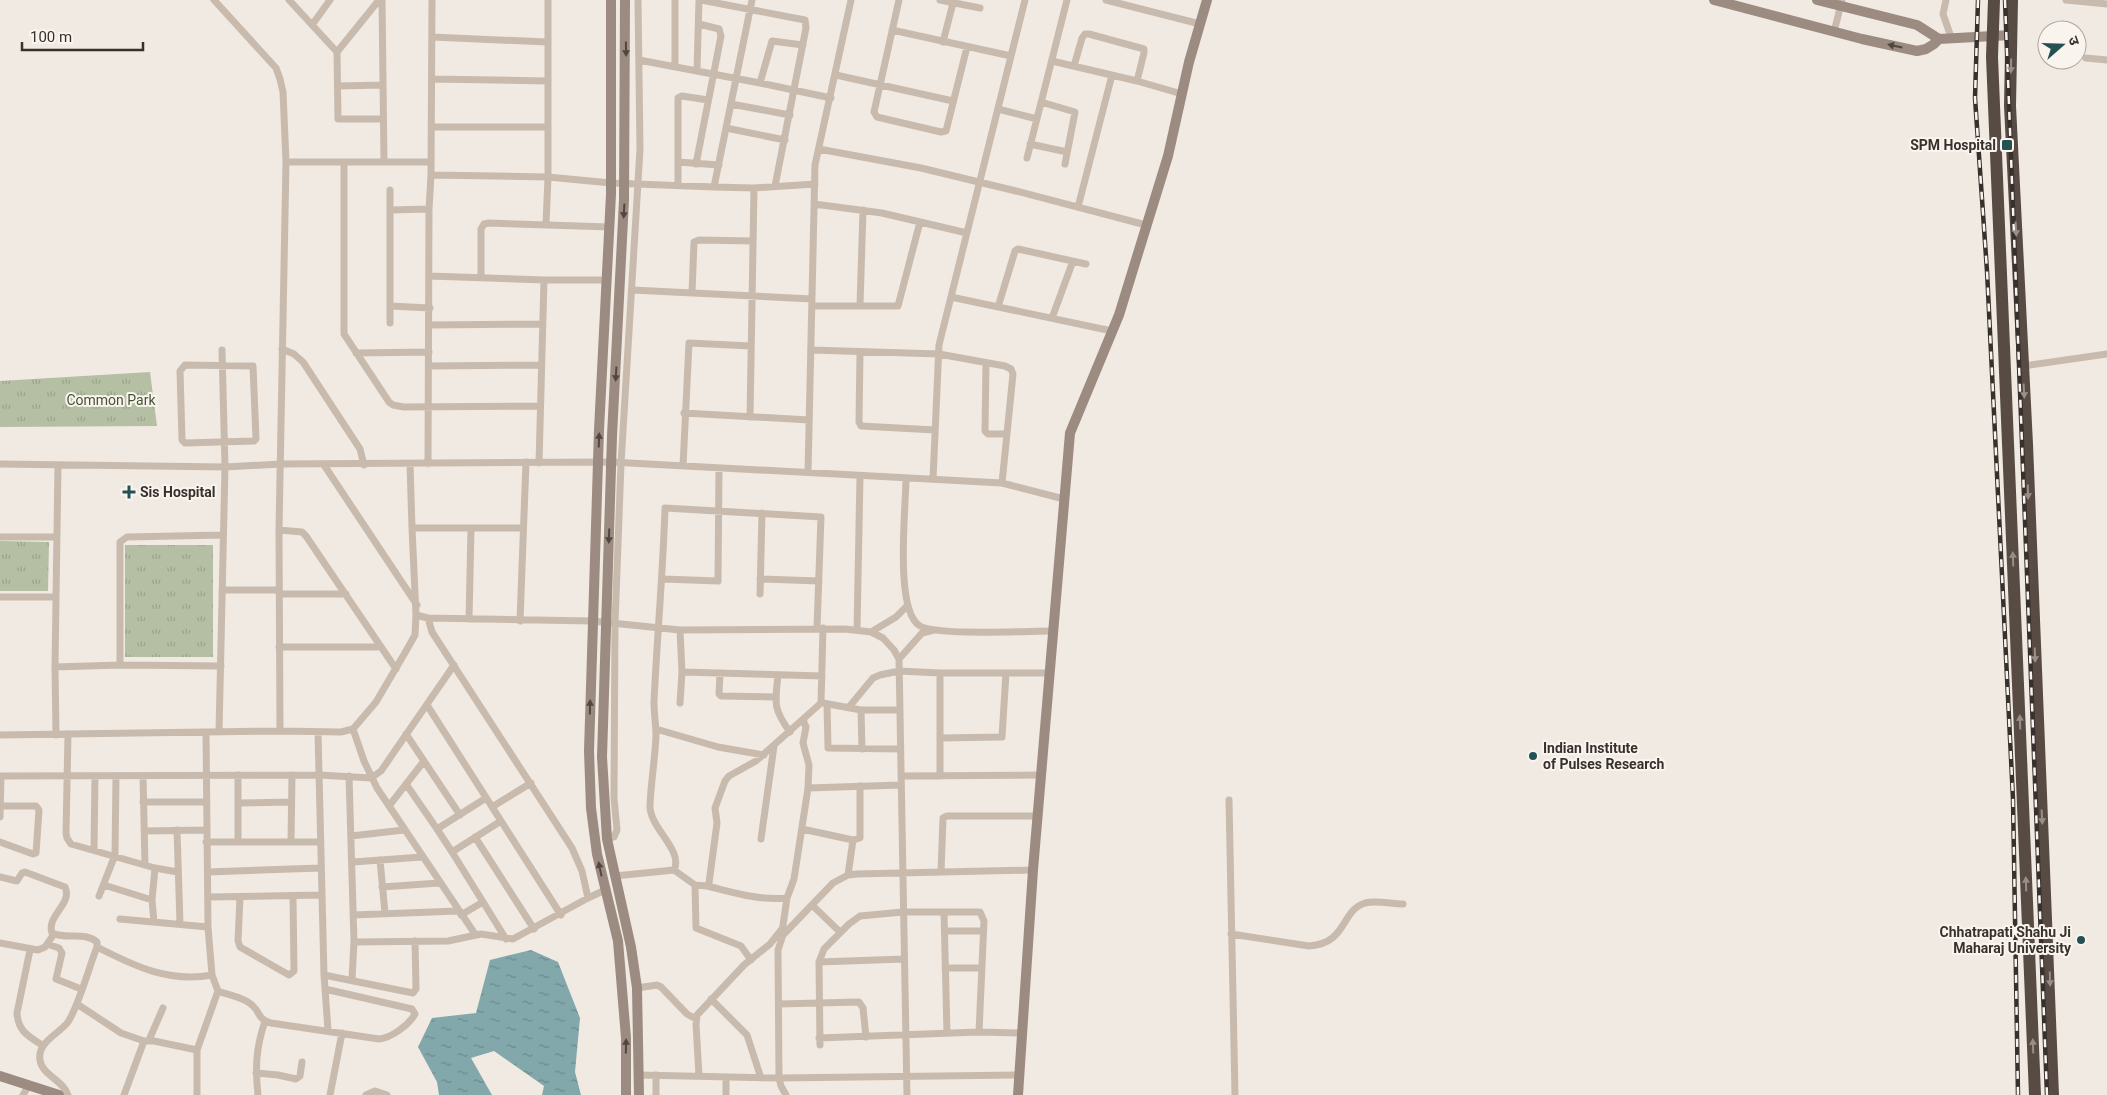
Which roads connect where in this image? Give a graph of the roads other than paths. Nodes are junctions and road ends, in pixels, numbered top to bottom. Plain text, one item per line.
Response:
1 (214, 0) edge
2 (289, 0) edge
3 (330, 0) edge
4 (381, 0) edge
5 (432, 0) edge
6 (548, 0) edge
7 (611, 0) edge
8 (625, 0) edge
9 (638, 0) edge
10 (675, 0) edge
11 (700, 0) edge
12 (752, 0) edge
13 (851, 0) edge
14 (899, 0) edge
15 (940, 0) edge
16 (1025, 0) edge
17 (1067, 0) edge
18 (1106, 0) edge
19 (1143, 0) edge
20 (1207, 0) edge
21 (1714, 0) edge
22 (1818, 0) edge
23 (1946, 0) edge
24 (1994, 0) edge
25 (2012, 0) edge
26 (2066, 0) edge
27 (2071, 0) edge
28 (953, 3) junction
29 (1841, 3) edge
30 (2107, 4) edge
31 (980, 8) dead end
32 (750, 9) junction
33 (1141, 9) junction
34 (699, 24) junction
35 (1200, 24) junction
36 (312, 25) junction
37 (892, 30) junction
38 (1834, 32) junction
39 (1992, 35) junction
40 (2011, 35) junction
41 (432, 37) junction
42 (1960, 37) junction
43 (1939, 39) junction
44 (547, 42) junction
45 (943, 42) junction
46 (803, 45) junction
47 (968, 47) junction
48 (337, 52) junction
49 (1011, 56) junction
50 (2087, 58) edge
51 (639, 60) junction
52 (2107, 60) edge
53 (1052, 61) junction
54 (675, 66) junction
55 (1074, 66) junction
56 (697, 70) junction
57 (713, 74) junction
58 (836, 75) junction
59 (1112, 75) junction
60 (736, 78) junction
61 (432, 79) junction
62 (548, 81) junction
63 (1137, 81) junction
64 (760, 82) junction
65 (880, 84) junction
66 (383, 85) junction
67 (338, 86) junction
68 (795, 90) junction
69 (1182, 94) junction
70 (831, 98) junction
71 (708, 100) junction
72 (953, 101) junction
73 (1041, 102) junction
74 (731, 104) junction
75 (998, 109) junction
76 (790, 115) junction
77 (384, 119) junction
78 (1036, 119) junction
79 (432, 127) junction
80 (548, 127) junction
81 (726, 128) junction
82 (784, 140) junction
83 (1030, 144) junction
84 (819, 150) junction
85 (1067, 152) junction
86 (1027, 158) dead end
87 (286, 162) junction
88 (344, 162) junction
89 (384, 162) junction
90 (431, 162) junction
91 (678, 162) junction
92 (696, 164) junction
93 (1065, 164) dead end
94 (718, 165) junction
95 (431, 175) junction
96 (548, 177) junction
97 (980, 182) junction
98 (611, 183) junction
99 (624, 183) junction
100 (639, 183) junction
101 (815, 184) junction
102 (678, 185) junction
103 (775, 186) junction
104 (714, 187) junction
105 (754, 188) junction
106 (390, 190) dead end
107 (814, 204) junction
108 (1078, 207) junction
109 (428, 209) junction
110 (392, 210) junction
111 (863, 210) junction
112 (920, 222) junction
113 (546, 224) junction
114 (1146, 226) junction
115 (610, 227) junction
116 (967, 233) junction
117 (753, 241) junction
118 (1072, 261) junction
119 (1086, 264) dead end
120 (429, 276) junction
121 (481, 277) junction
122 (544, 280) junction
123 (607, 280) junction
124 (632, 290) junction
125 (692, 293) junction
126 (752, 297) junction
127 (951, 297) junction
128 (812, 303) junction
129 (860, 305) junction
130 (390, 306) junction
131 (998, 307) junction
132 (430, 308) junction
133 (1052, 318) junction
134 (390, 323) dead end
135 (543, 324) junction
136 (429, 325) junction
137 (1112, 331) junction
138 (751, 346) junction
139 (282, 349) junction
140 (222, 350) dead end
141 (811, 350) junction
142 (429, 352) junction
143 (860, 352) junction
144 (356, 353) junction
145 (938, 354) junction
146 (2107, 354) edge
147 (986, 363) junction
148 (222, 365) junction
149 (542, 365) junction
150 (429, 366) junction
151 (2023, 366) junction
152 (429, 406) junction
153 (540, 406) junction
154 (684, 413) junction
155 (750, 417) junction
156 (809, 420) junction
157 (935, 430) junction
158 (1006, 434) junction
159 (224, 442) junction
160 (526, 462) junction
161 (598, 462) junction
162 (539, 463) junction
163 (616, 463) junction
164 (0, 464) edge
165 (281, 464) junction
166 (410, 464) junction
167 (428, 464) junction
168 (58, 465) junction
169 (324, 465) junction
170 (364, 465) junction
171 (683, 466) junction
172 (225, 467) junction
173 (719, 468) junction
174 (808, 472) junction
175 (860, 476) junction
176 (906, 478) junction
177 (933, 478) junction
178 (1002, 483) junction
179 (1064, 499) junction
180 (719, 511) junction
181 (762, 513) junction
182 (412, 528) junction
183 (471, 528) junction
184 (523, 528) junction
185 (279, 530) junction
186 (2030, 531) junction
187 (2012, 533) junction
188 (223, 536) junction
189 (0, 537) edge
190 (57, 537) junction
191 (663, 579) junction
192 (760, 579) junction
193 (819, 581) junction
194 (222, 590) junction
195 (279, 592) junction
196 (346, 594) junction
197 (760, 594) dead end
198 (0, 597) edge
199 (56, 598) junction
200 (417, 605) junction
201 (907, 606) junction
202 (416, 615) junction
203 (428, 618) junction
204 (470, 619) junction
205 (520, 620) junction
206 (592, 621) junction
207 (610, 623) junction
208 (660, 628) junction
209 (820, 628) junction
210 (680, 630) junction
211 (857, 630) junction
212 (937, 630) junction
213 (1053, 631) junction
214 (871, 632) junction
215 (279, 647) junction
216 (381, 648) junction
217 (899, 659) junction
218 (120, 665) junction
219 (454, 665) junction
220 (220, 666) junction
221 (55, 667) junction
222 (396, 669) junction
223 (899, 671) junction
224 (682, 672) junction
225 (720, 673) junction
226 (940, 673) junction
227 (1006, 673) junction
228 (1049, 673) junction
229 (778, 675) junction
230 (822, 676) junction
231 (776, 697) junction
232 (680, 703) dead end
233 (426, 704) junction
234 (824, 704) junction
235 (849, 707) junction
236 (861, 710) junction
237 (900, 710) junction
238 (803, 720) junction
239 (656, 728) junction
240 (353, 730) junction
241 (280, 731) junction
242 (206, 732) junction
243 (219, 732) junction
244 (318, 732) junction
245 (790, 732) junction
246 (56, 734) junction
247 (68, 734) junction
248 (406, 734) junction
249 (0, 735) edge
250 (940, 738) junction
251 (774, 746) junction
252 (862, 749) junction
253 (900, 749) junction
254 (764, 755) junction
255 (424, 761) junction
256 (319, 774) junction
257 (238, 775) junction
258 (292, 775) junction
259 (1041, 775) junction
260 (1, 776) edge
261 (67, 776) junction
262 (95, 776) junction
263 (116, 776) junction
264 (143, 776) junction
265 (206, 776) junction
266 (349, 776) junction
267 (901, 776) junction
268 (940, 776) junction
269 (371, 778) junction
270 (531, 783) junction
271 (406, 784) junction
272 (901, 784) junction
273 (860, 786) junction
274 (808, 788) junction
275 (486, 798) junction
276 (1229, 800) dead end
277 (143, 802) junction
278 (206, 802) junction
279 (291, 802) junction
280 (238, 803) junction
281 (1, 806) edge
282 (389, 806) junction
283 (492, 807) junction
284 (460, 815) junction
285 (1037, 816) junction
286 (0, 817) edge
287 (501, 821) junction
288 (437, 829) junction
289 (802, 829) junction
290 (177, 830) junction
291 (206, 830) junction
292 (404, 830) junction
293 (144, 831) junction
294 (351, 836) junction
295 (475, 837) junction
296 (761, 840) dead end
297 (853, 840) junction
298 (0, 842) edge
299 (206, 842) junction
300 (238, 842) junction
301 (291, 842) junction
302 (320, 842) junction
303 (94, 850) junction
304 (452, 852) junction
305 (115, 855) junction
306 (422, 857) junction
307 (380, 860) junction
308 (353, 862) junction
309 (145, 865) junction
310 (155, 868) junction
311 (321, 868) junction
312 (674, 870) junction
313 (1032, 870) junction
314 (178, 872) junction
315 (208, 872) junction
316 (940, 872) junction
317 (903, 874) junction
318 (848, 875) junction
319 (615, 876) junction
320 (0, 877) edge
321 (439, 883) junction
322 (694, 885) junction
323 (104, 886) junction
324 (706, 886) junction
325 (382, 887) junction
326 (605, 890) junction
327 (100, 896) dead end
328 (294, 896) junction
329 (322, 896) junction
330 (208, 897) junction
331 (240, 897) junction
332 (588, 898) junction
333 (787, 898) junction
334 (152, 900) junction
335 (483, 902) junction
336 (1403, 904) dead end
337 (812, 905) junction
338 (903, 912) junction
339 (944, 912) junction
340 (460, 913) junction
341 (385, 914) junction
342 (561, 914) junction
343 (353, 915) junction
344 (120, 919) dead end
345 (154, 922) junction
346 (180, 924) junction
347 (208, 926) junction
348 (534, 929) junction
349 (944, 931) junction
350 (983, 931) junction
351 (783, 932) junction
352 (840, 932) junction
353 (54, 934) junction
354 (475, 934) junction
355 (1232, 934) junction
356 (506, 939) junction
357 (415, 941) junction
358 (354, 942) junction
359 (0, 943) edge
360 (47, 944) junction
361 (97, 947) junction
362 (30, 950) junction
363 (904, 959) junction
364 (751, 960) junction
365 (819, 962) junction
366 (946, 968) junction
367 (981, 968) junction
368 (212, 974) junction
369 (324, 974) junction
370 (352, 979) junction
371 (637, 988) junction
372 (81, 989) junction
373 (325, 989) junction
374 (218, 991) junction
375 (711, 999) junction
376 (819, 1003) junction
377 (77, 1004) junction
378 (779, 1004) junction
379 (163, 1008) dead end
380 (696, 1018) junction
381 (265, 1022) junction
382 (328, 1030) junction
383 (979, 1032) junction
384 (342, 1033) junction
385 (947, 1033) junction
386 (1022, 1033) junction
387 (905, 1036) junction
388 (866, 1037) junction
389 (146, 1041) junction
390 (42, 1046) junction
391 (196, 1050) junction
392 (302, 1062) dead end
393 (256, 1074) junction
394 (639, 1075) junction
395 (656, 1075) junction
396 (1019, 1075) junction
397 (0, 1076) edge
398 (699, 1076) junction
399 (907, 1076) junction
400 (726, 1077) junction
401 (761, 1078) junction
402 (779, 1078) junction
403 (29, 1085) junction
404 (23, 1095) edge
405 (59, 1095) edge
406 (68, 1095) edge
407 (124, 1095) edge
408 (197, 1095) edge
409 (258, 1095) edge
410 (330, 1095) edge
411 (366, 1095) edge
412 (387, 1095) edge
413 (626, 1095) edge
414 (639, 1095) edge
415 (656, 1095) edge
416 (726, 1095) edge
417 (786, 1095) edge
418 (907, 1095) edge
419 (1018, 1095) edge
420 (1235, 1095) edge
421 (2035, 1095) edge
422 (2053, 1095) edge

1 - 87 street
2 - 36 street
3 - 36 street
4 - 48 street
4 - 66 street
5 - 41 street
6 - 44 street
7 - 98 street
8 -> 99 street
9 - 51 street
10 - 54 street
11 - 32 street
11 - 34 street
12 - 32 street
13 - 58 street
14 - 37 street
15 - 28 street
16 - 49 street
17 - 53 street
18 - 33 street
19 - 33 street
20 - 35 street
21 - 38 street
22 - 29 street
23 - 42 street
24 - 39 highway
25 - 40 highway
26 - 27 street
27 - 30 street
28 - 31 street
28 - 45 street
29 - 38 street
29 - 43 street
32 - 46 street
32 - 60 street
33 - 35 street
34 - 56 street
34 - 57 street
35 - 69 street
36 - 48 street
37 - 45 street
37 - 65 street
43 -> 38 street
39 - 40 street
39 - 42 street
39 - 187 highway
40 -> 151 highway
41 - 44 street
41 - 61 street
42 - 43 street
44 - 62 street
45 - 47 street
46 - 64 street
46 - 68 street
47 - 49 street
47 - 72 street
48 - 67 street
49 - 75 street
50 - 52 street
51 - 54 street
51 - 100 street
53 - 55 street
53 - 73 street
54 - 56 street
55 - 59 street
55 - 63 street
56 - 57 street
57 - 60 street
57 - 71 street
58 - 65 street
58 - 70 street
59 - 63 street
59 - 108 street
60 - 64 street
60 - 74 street
61 - 62 street
61 - 79 street
62 - 80 street
63 - 69 street
64 - 68 street
65 - 72 street
65 - 72 street
66 - 67 street
66 - 77 street
67 - 77 street
68 - 70 street
68 - 76 street
69 - 114 street
70 - 84 street
71 - 91 street
71 - 92 street
73 - 78 street
73 - 85 street
74 - 76 street
74 - 81 street
75 - 78 street
75 - 97 street
76 - 82 street
77 - 89 street
78 - 83 street
79 - 80 street
79 - 90 street
80 - 96 street
81 - 82 street
81 - 94 street
82 - 103 street
83 - 85 street
83 - 86 street
84 - 97 street
84 - 101 street
85 - 93 street
87 - 88 street
87 - 139 street
88 - 89 street
88 - 144 street
89 - 90 street
90 - 95 street
91 - 92 street
91 - 102 street
92 - 94 street
94 - 104 street
95 - 96 street
95 - 109 street
96 - 98 street
96 - 113 street
97 - 108 street
97 - 116 street
98 - 99 street
98 - 115 street
99 - 100 street
99 -> 163 street
100 - 102 street
100 - 124 street
101 - 103 street
101 - 107 street
102 - 104 street
103 - 105 street
104 - 105 street
105 - 117 street
106 - 110 street
107 - 111 street
107 - 128 street
108 - 114 street
109 - 110 street
109 - 120 street
110 - 130 street
111 - 112 street
111 - 129 street
112 - 116 street
112 - 129 street
113 - 115 street
113 - 121 street
114 - 137 street
115 - 123 street
116 - 127 street
117 - 125 street
117 - 126 street
118 - 119 street
118 - 131 street
118 - 133 street
120 - 121 street
120 - 132 street
121 - 122 street
122 - 123 street
122 - 135 street
161 -> 123 street
124 - 125 street
124 - 163 street
125 - 126 street
126 - 128 street
126 - 138 street
127 - 131 street
127 - 145 street
128 - 129 street
128 - 141 street
130 - 132 street
130 - 134 street
131 - 133 street
132 - 136 street
133 - 137 street
135 - 136 street
135 - 149 street
136 - 142 street
137 - 179 street
138 - 154 street
138 - 155 street
139 - 165 street
139 - 170 street
140 - 148 street
141 - 143 street
141 - 156 street
142 - 144 street
142 - 150 street
143 - 145 street
143 - 157 street
144 - 152 street
145 - 147 street
145 - 157 street
146 - 151 street
147 - 158 street
147 - 158 street
148 - 159 street
148 - 159 street
148 - 159 street
149 - 150 street
149 - 153 street
150 - 152 street
151 -> 186 highway
152 - 153 street
152 - 167 street
153 - 162 street
154 - 155 street
154 - 171 street
155 - 156 street
156 - 174 street
157 - 177 street
158 - 178 street
159 - 172 street
160 - 162 street
160 - 167 street
160 - 184 street
161 - 162 street
161 - 163 street
161 - 206 street
163 - 171 street
163 - 207 street
164 - 168 street
165 - 169 street
165 - 172 street
165 - 185 street
166 - 167 street
166 - 170 street
166 - 182 street
168 - 172 street
168 - 190 street
169 - 170 street
169 - 200 street
171 - 173 street
172 - 188 street
173 - 174 street
173 - 180 street
174 - 175 street
175 - 176 street
175 - 211 street
176 - 177 street
176 - 201 street
177 - 178 street
178 - 179 street
179 - 213 street
180 - 181 street
180 - 191 street
180 - 191 street
181 - 192 street
181 - 193 street
182 - 183 street
182 - 200 street
183 - 184 street
183 - 204 street
184 - 205 street
185 - 195 street
185 - 196 street
186 - 187 highway
186 -> 422 highway
421 -> 187 highway
188 - 194 street
188 - 218 street
189 - 190 street
190 - 199 street
191 - 208 street
192 - 193 street
192 - 197 street
193 - 209 street
194 - 195 street
194 - 220 street
195 - 196 street
195 - 215 street
196 - 216 street
198 - 199 street
199 - 221 street
200 - 202 street
201 - 212 street
201 - 214 street
202 - 203 street
202 - 222 street
203 - 204 street
203 - 219 street
204 - 205 street
205 - 206 street
206 - 207 street
326 -> 206 street
207 - 208 street
207 - 319 street
208 - 210 street
208 - 239 street
209 - 210 street
209 - 211 street
209 - 230 street
210 - 224 street
211 - 214 street
212 - 213 street
212 - 217 street
213 - 228 street
214 - 217 street
215 - 216 street
215 - 241 street
216 - 222 street
217 - 223 street
218 - 220 street
218 - 221 street
219 - 233 street
219 - 270 street
220 - 243 street
221 - 246 street
222 - 240 street
223 - 226 street
223 - 235 street
223 - 237 street
224 - 225 street
224 - 232 street
225 - 229 street
225 - 231 street
226 - 227 street
226 - 250 street
227 - 228 street
227 - 250 street
228 - 259 street
229 - 230 street
229 - 231 street
230 - 234 street
231 - 245 street
233 - 248 street
233 - 275 street
234 - 235 street
234 - 238 street
234 - 252 street
235 - 236 street
236 - 237 street
236 - 252 street
237 - 253 street
238 - 245 street
238 - 274 street
239 - 254 street
239 - 312 street
240 - 244 street
240 - 269 street
241 - 243 street
241 - 244 street
242 - 243 street
242 - 247 street
242 - 265 street
244 - 256 street
245 - 251 street
246 - 247 street
246 - 249 street
247 - 261 street
248 - 255 street
248 - 269 street
250 - 268 street
251 - 254 street
251 - 296 street
252 - 253 street
253 - 267 street
254 - 324 street
255 - 271 street
255 - 284 street
256 - 258 street
256 - 266 street
256 - 302 street
257 - 258 street
257 - 265 street
257 - 280 street
258 - 279 street
259 - 268 street
259 - 285 street
260 - 261 street
260 - 281 street
261 - 262 street
261 - 303 street
262 - 263 street
262 - 303 street
263 - 264 street
263 - 305 street
264 - 265 street
264 - 277 street
265 - 278 street
266 - 269 street
266 - 294 street
267 - 268 street
267 - 272 street
269 - 282 street
270 - 283 street
270 - 332 street
271 - 282 street
271 - 288 street
272 - 273 street
272 - 317 street
273 - 274 street
273 - 297 street
274 - 289 street
275 - 283 street
275 - 284 street
276 - 355 street
277 - 278 street
277 - 293 street
278 - 291 street
279 - 280 street
279 - 301 street
280 - 300 street
281 - 286 street
281 - 298 street
282 - 292 street
283 - 287 street
284 - 288 street
285 - 313 street
285 - 316 street
287 - 295 street
287 - 342 street
288 - 304 street
289 - 297 street
289 - 333 street
290 - 291 street
290 - 293 street
290 - 314 street
291 - 299 street
292 - 294 street
292 - 306 street
293 - 309 street
294 - 308 street
295 - 304 street
295 - 348 street
297 - 318 street
299 - 300 street
299 - 315 street
300 - 301 street
301 - 302 street
302 - 311 street
303 - 305 street
304 - 335 street
305 - 309 street
305 - 323 street
306 - 307 street
306 - 321 street
307 - 308 street
307 - 325 street
308 - 343 street
309 - 310 street
310 - 314 street
310 - 334 street
311 - 315 street
311 - 329 street
312 - 319 street
312 - 322 street
313 - 316 street
313 - 386 street
314 - 346 street
315 - 330 street
316 - 317 street
317 - 318 street
317 - 338 street
318 - 337 street
319 - 371 street
320 - 353 street
321 - 325 street
321 - 340 street
322 - 324 street
322 - 364 street
323 - 327 street
323 - 334 street
324 - 333 street
325 - 341 street
326 - 332 street
413 -> 326 street
328 - 329 street
328 - 331 street
328 - 331 street
329 - 369 street
330 - 331 street
330 - 347 street
332 - 342 street
333 - 351 street
334 - 345 street
335 - 340 street
335 - 356 street
336 - 355 street
337 - 351 street
337 - 352 street
338 - 339 street
338 - 352 street
338 - 363 street
339 - 349 street
339 - 350 street
340 - 341 street
340 - 354 street
341 - 343 street
342 - 348 street
343 - 358 street
344 - 345 street
345 - 346 street
346 - 347 street
347 - 368 street
348 - 356 street
349 - 350 street
349 - 366 street
350 - 367 street
351 - 364 street
351 - 378 street
352 - 365 street
353 - 360 street
353 - 361 street
354 - 356 street
354 - 357 street
355 - 420 street
357 - 358 street
357 - 370 street
358 - 370 street
359 - 362 street
360 - 362 street
360 - 372 street
361 - 368 street
361 - 372 street
362 - 390 street
363 - 365 street
363 - 387 street
364 - 375 street
365 - 376 street
366 - 367 street
366 - 385 street
367 - 383 street
368 - 374 street
369 - 370 street
369 - 373 street
371 - 380 street
371 - 394 street
372 - 377 street
373 - 382 street
373 - 384 street
374 - 381 street
374 - 391 street
375 - 380 street
375 - 401 street
376 - 378 street
376 - 388 street
376 - 388 street
377 - 389 street
377 - 390 street
378 - 402 street
379 - 389 street
380 - 398 street
381 - 382 street
381 - 393 street
382 - 384 street
383 - 385 street
383 - 386 street
384 - 410 street
385 - 387 street
386 - 396 street
387 - 388 street
387 - 399 street
389 - 391 street
389 - 407 street
390 - 406 street
391 - 408 street
392 - 393 street
393 - 409 street
394 - 395 street
394 - 414 street
395 - 398 street
395 - 415 street
396 - 399 street
396 - 419 street
397 - 403 street
398 - 400 street
399 - 402 street
399 - 418 street
400 - 401 street
400 - 416 street
401 - 402 street
402 - 417 street
403 - 404 street
403 - 405 street
411 - 412 street

